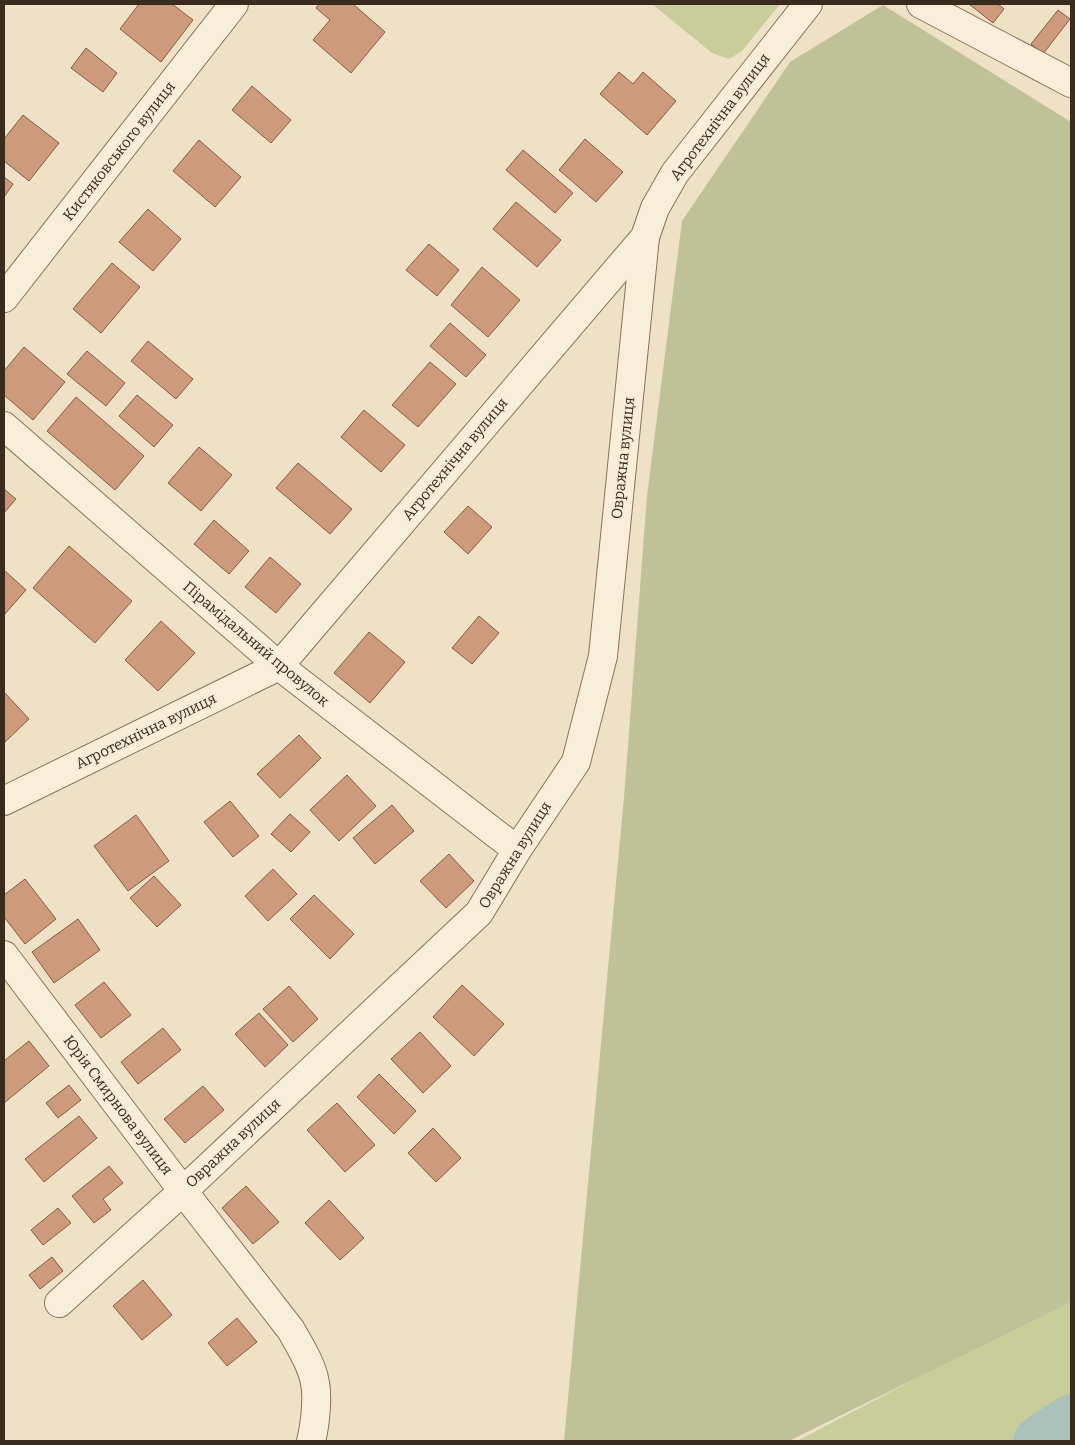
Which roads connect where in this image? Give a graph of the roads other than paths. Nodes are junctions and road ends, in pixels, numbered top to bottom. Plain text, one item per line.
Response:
1 (234, 4) edge
2 (808, 4) edge
3 (921, 4) edge
4 (1071, 83) edge
5 (645, 237) junction
6 (4, 298) edge
7 (4, 426) edge
8 (278, 666) junction
9 (4, 801) edge
10 (518, 850) junction
11 (4, 955) edge
12 (183, 1191) junction
13 (59, 1303) dead end
14 (312, 1441) edge

1 - 6 street, Кистяковського вулиця
2 - 5 street, Агротехнічна вулиця
3 - 4 street
5 - 8 street, Агротехнічна вулиця
5 - 10 street, Овражна вулиця
7 - 8 street, Пірамідальний провулок
8 - 9 street, Агротехнічна вулиця
8 - 10 street, Пірамідальний провулок
10 - 12 street, Овражна вулиця
11 - 12 street, Юрія Смирнова вулиця
12 - 13 street, Овражна вулиця
12 - 14 street, Юрія Смирнова вулиця

